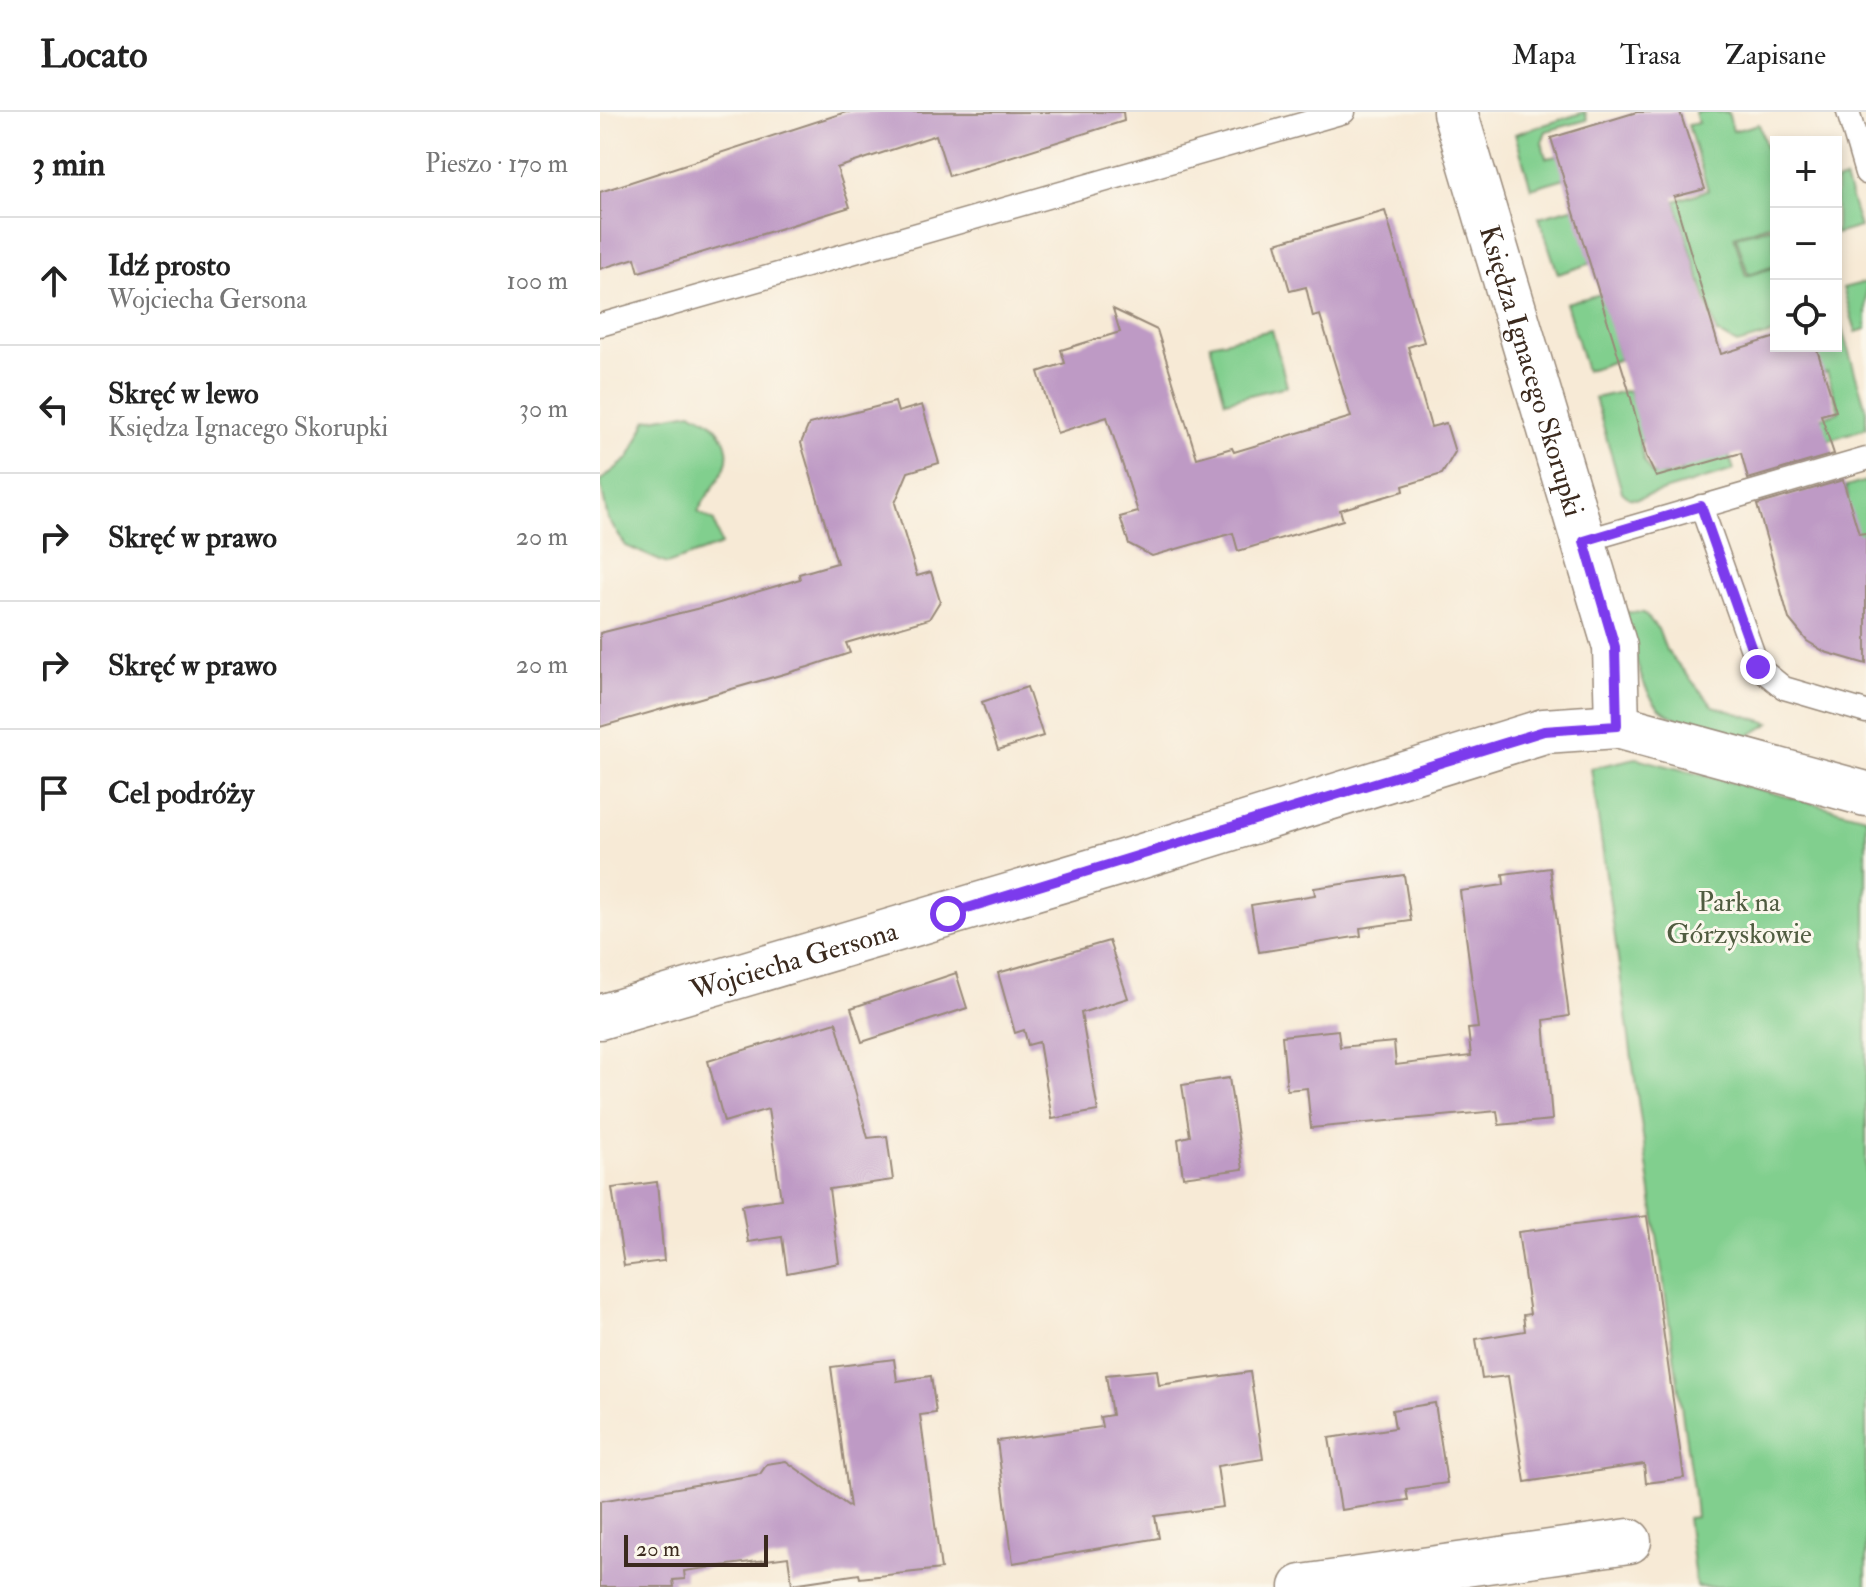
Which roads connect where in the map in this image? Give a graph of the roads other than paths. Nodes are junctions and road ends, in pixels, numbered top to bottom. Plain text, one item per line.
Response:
1 (1344, 112) edge
2 (1455, 112) edge
3 (1848, 112) edge
4 (1866, 173) edge
5 (600, 325) edge
6 (1866, 459) edge
7 (1701, 506) junction
8 (1584, 541) junction
9 (1866, 712) edge
10 (1617, 726) junction
11 (1866, 794) edge
12 (600, 1017) edge
13 (1629, 1541) dead end
14 (1302, 1587) edge

1 - 5 lane
2 - 8 street, Księdza Ignacego Skorupki
3 - 4 lane
6 - 7 lane
7 - 8 lane
7 - 9 lane
8 - 10 street, Księdza Ignacego Skorupki
10 - 11 street, Wojciecha Gersona
10 - 12 street, Wojciecha Gersona
13 - 14 street

